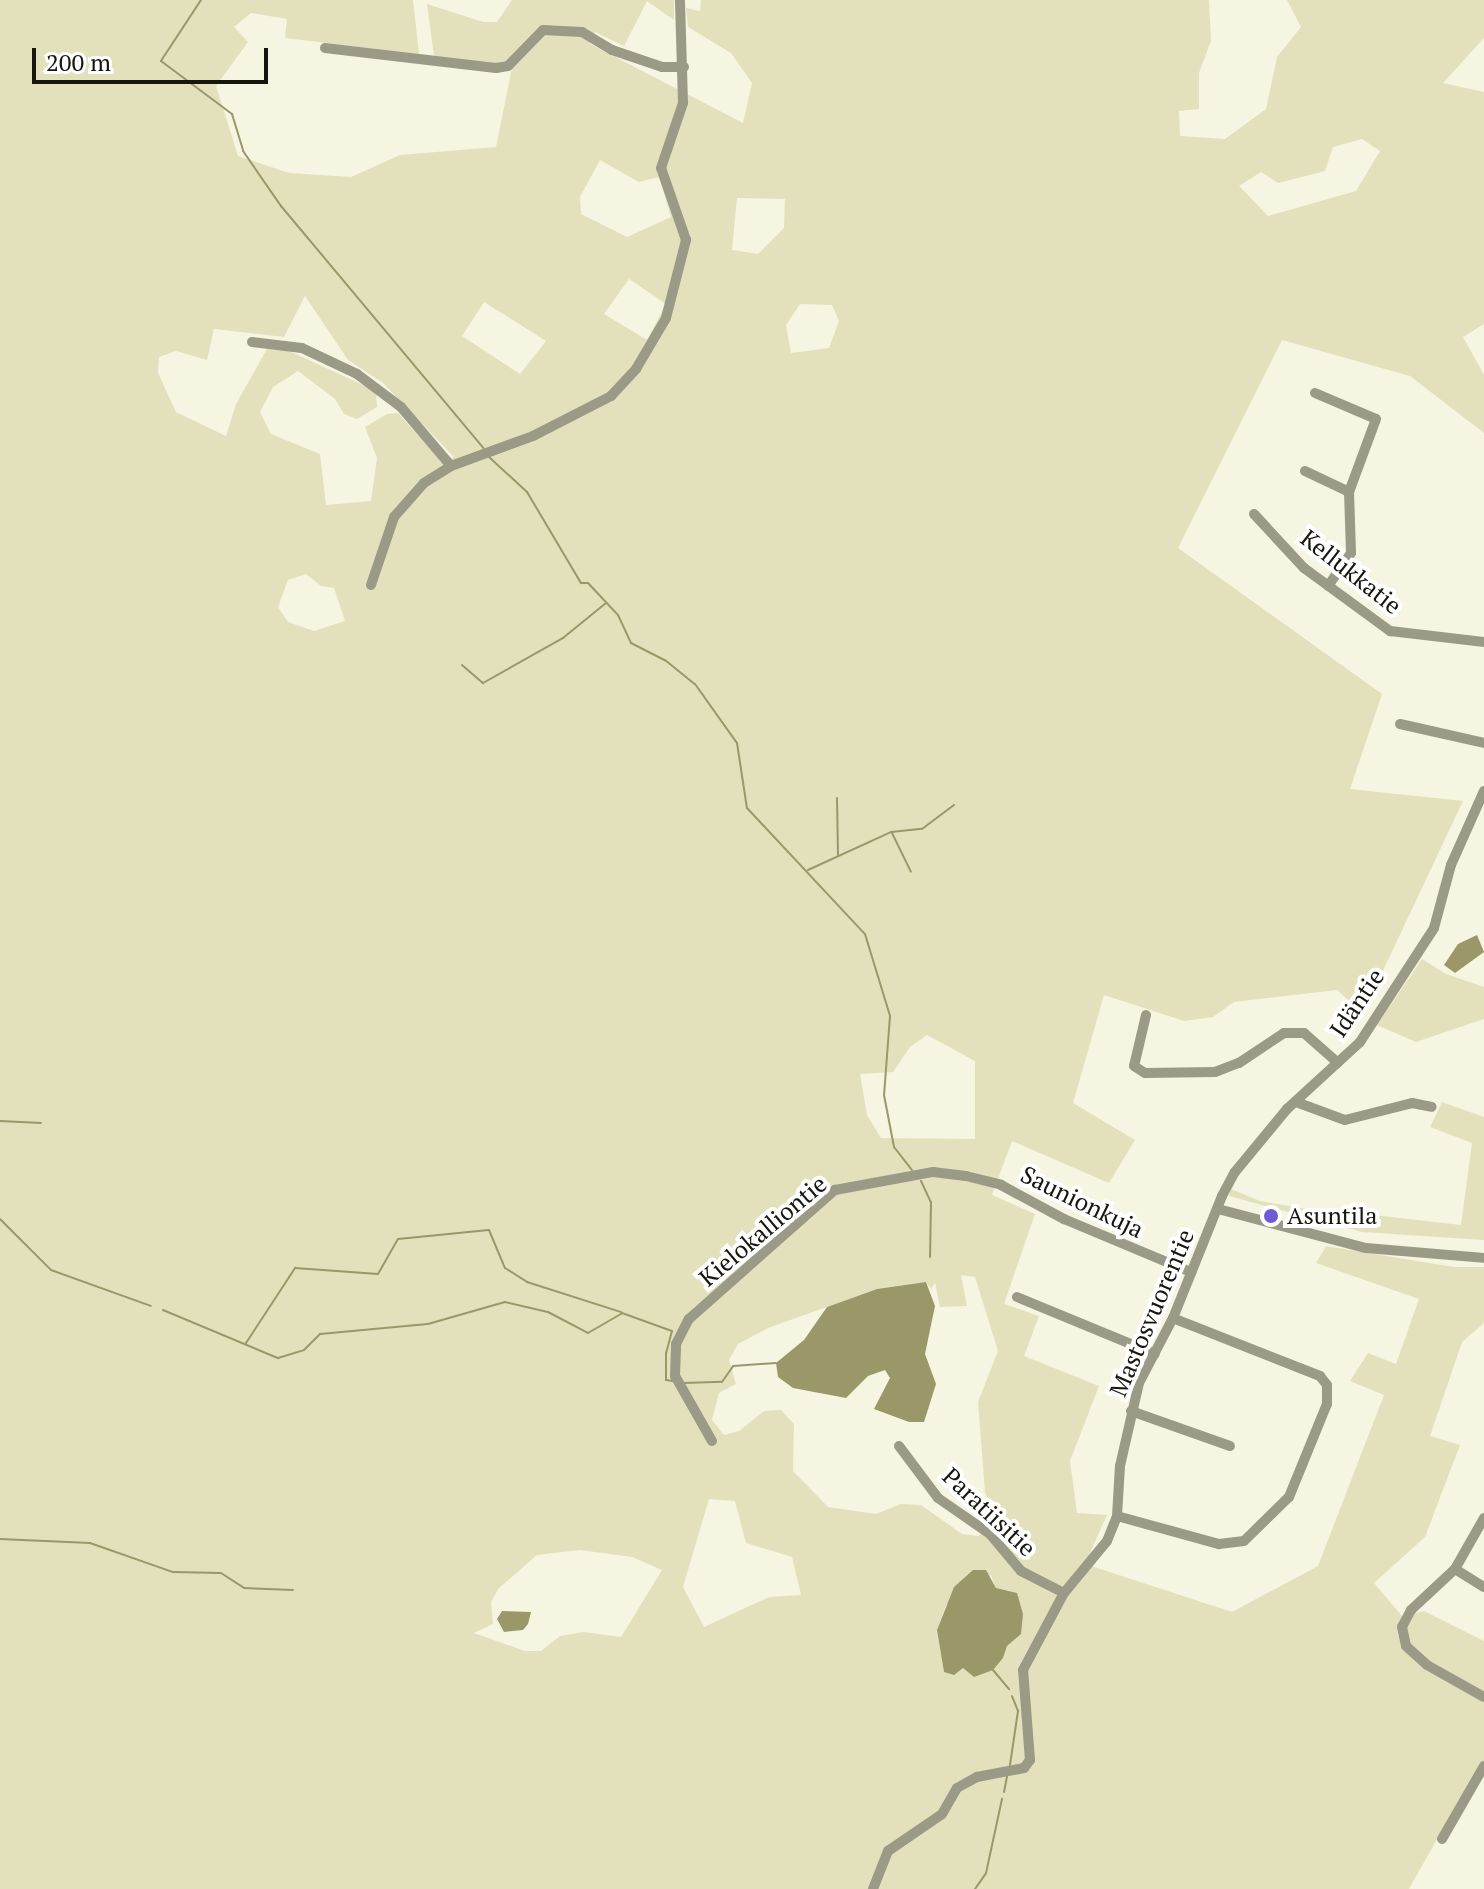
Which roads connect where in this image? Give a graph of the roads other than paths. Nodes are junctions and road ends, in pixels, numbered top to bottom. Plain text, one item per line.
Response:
1 (680, 0) edge
2 (325, 48) dead end
3 (684, 67) junction
4 (252, 342) dead end
5 (1315, 393) dead end
6 (451, 466) junction
7 (1305, 471) dead end
8 (1349, 492) junction
9 (1254, 514) dead end
10 (371, 585) dead end
11 (1328, 586) junction
12 (1484, 642) edge
13 (1400, 724) dead end
14 (1484, 743) edge
15 (1484, 791) edge
16 (1146, 1015) dead end
17 (1338, 1063) junction
18 (1296, 1102) junction
19 (1432, 1107) dead end
20 (1001, 1185) joint
21 (1218, 1209) junction
22 (1484, 1258) edge
23 (1191, 1272) junction
24 (1017, 1297) dead end
25 (1173, 1318) junction
26 (1155, 1354) junction
27 (1131, 1411) junction
28 (712, 1441) dead end
29 (899, 1446) dead end
30 (1230, 1446) dead end
31 (1117, 1516) junction
32 (1484, 1518) edge
33 (1455, 1569) junction
34 (1484, 1587) edge
35 (1064, 1593) junction
36 (1484, 1697) edge
37 (1484, 1766) edge
38 (1442, 1839) dead end
39 (873, 1889) edge

1 - 3 street
2 - 3 street
3 - 6 street
4 - 6 street
5 - 8 street
6 - 10 street
7 - 8 street
8 - 11 street
9 - 11 street, Kellukkatie
11 - 12 street, Kellukkatie
13 - 14 street
15 - 17 street, Idäntie
16 - 17 street
17 - 18 street, Idäntie
18 - 19 street
18 - 21 street, Idäntie
20 - 23 street, Saunionkuja
20 - 28 street, Kielokalliontie
21 - 22 street
21 - 23 street, Mastosvuorentie
23 - 25 street, Mastosvuorentie
24 - 26 street
25 - 26 street, Mastosvuorentie
25 - 31 street
26 - 27 street, Mastosvuorentie
27 - 30 street
27 - 31 street, Mastosvuorentie
29 - 35 street, Paratiisitie
31 - 35 street, Mastosvuorentie
32 - 33 street
33 - 34 street
33 - 36 street
35 - 39 street, Mastosvuorentie
37 - 38 street

